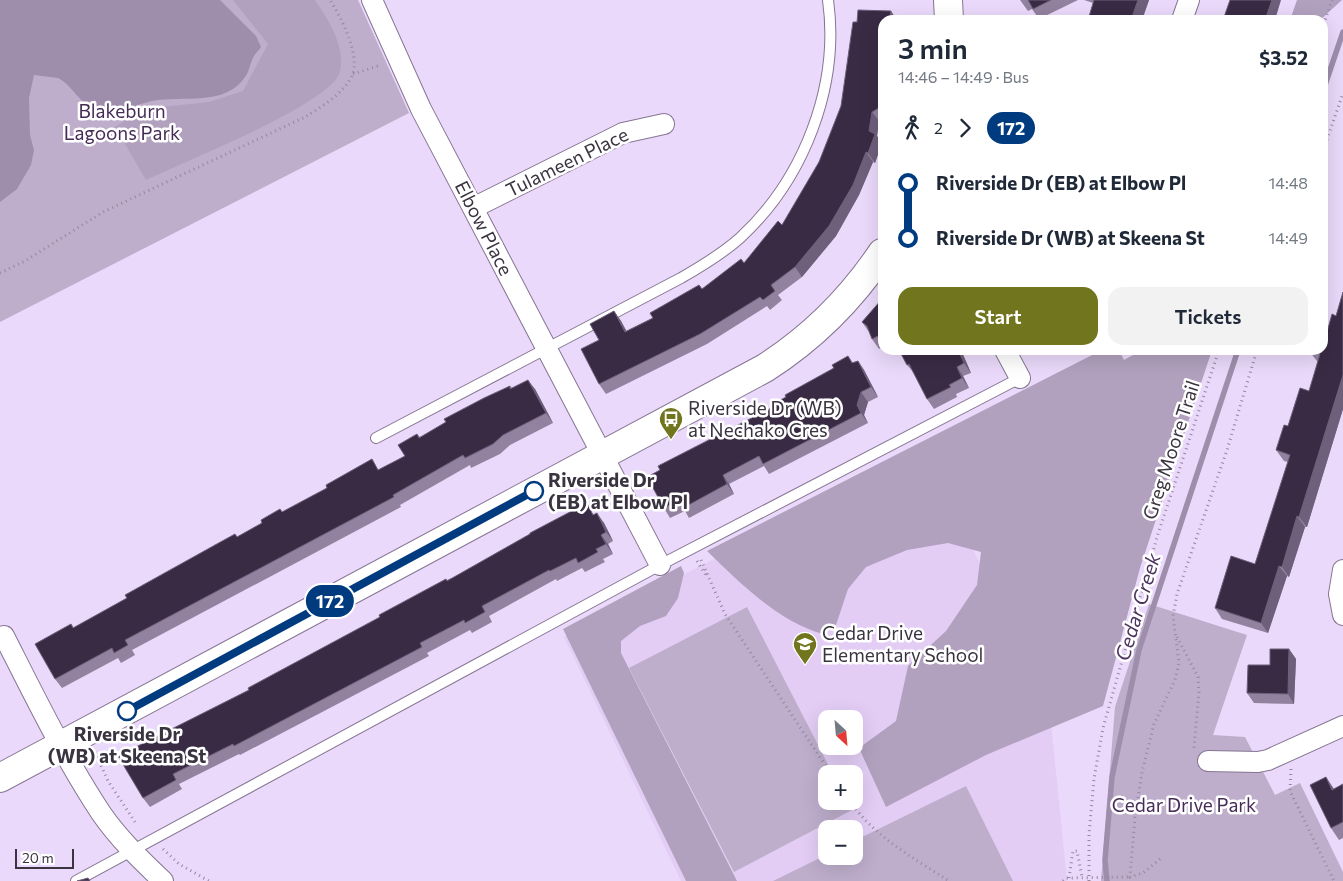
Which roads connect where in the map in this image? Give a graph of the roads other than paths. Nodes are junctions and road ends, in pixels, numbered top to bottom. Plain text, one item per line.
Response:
1 (372, 0) edge
2 (828, 0) edge
3 (948, 0) edge
4 (1189, 0) edge
5 (949, 15) edge
6 (1184, 15) edge
7 (664, 124) dead end
8 (474, 208) junction
9 (878, 259) edge
10 (546, 349) junction
11 (1008, 355) edge
12 (1020, 378) joint
13 (376, 438) dead end
14 (602, 454) junction
15 (660, 565) junction
16 (1343, 570) edge
17 (1343, 615) edge
18 (4, 636) dead end
19 (1343, 726) edge
20 (61, 747) junction
21 (1201, 755) road end
22 (0, 778) edge
23 (132, 851) junction
24 (76, 881) edge
25 (162, 881) edge

1 - 8 street, Elbow Place
2 - 10 lane
3 - 5 street
4 - 6 street
7 - 8 street, Tulameen Place
8 - 10 street, Elbow Place
9 - 14 street
10 - 13 lane
10 - 14 street, Elbow Place
11 - 12 street
12 - 15 lane
14 - 15 street, Elbow Place
14 - 20 street
15 - 23 lane
16 - 17 street
18 - 20 street
19 - 21 street
20 - 22 street
20 - 23 street
23 - 24 lane
23 - 25 street

